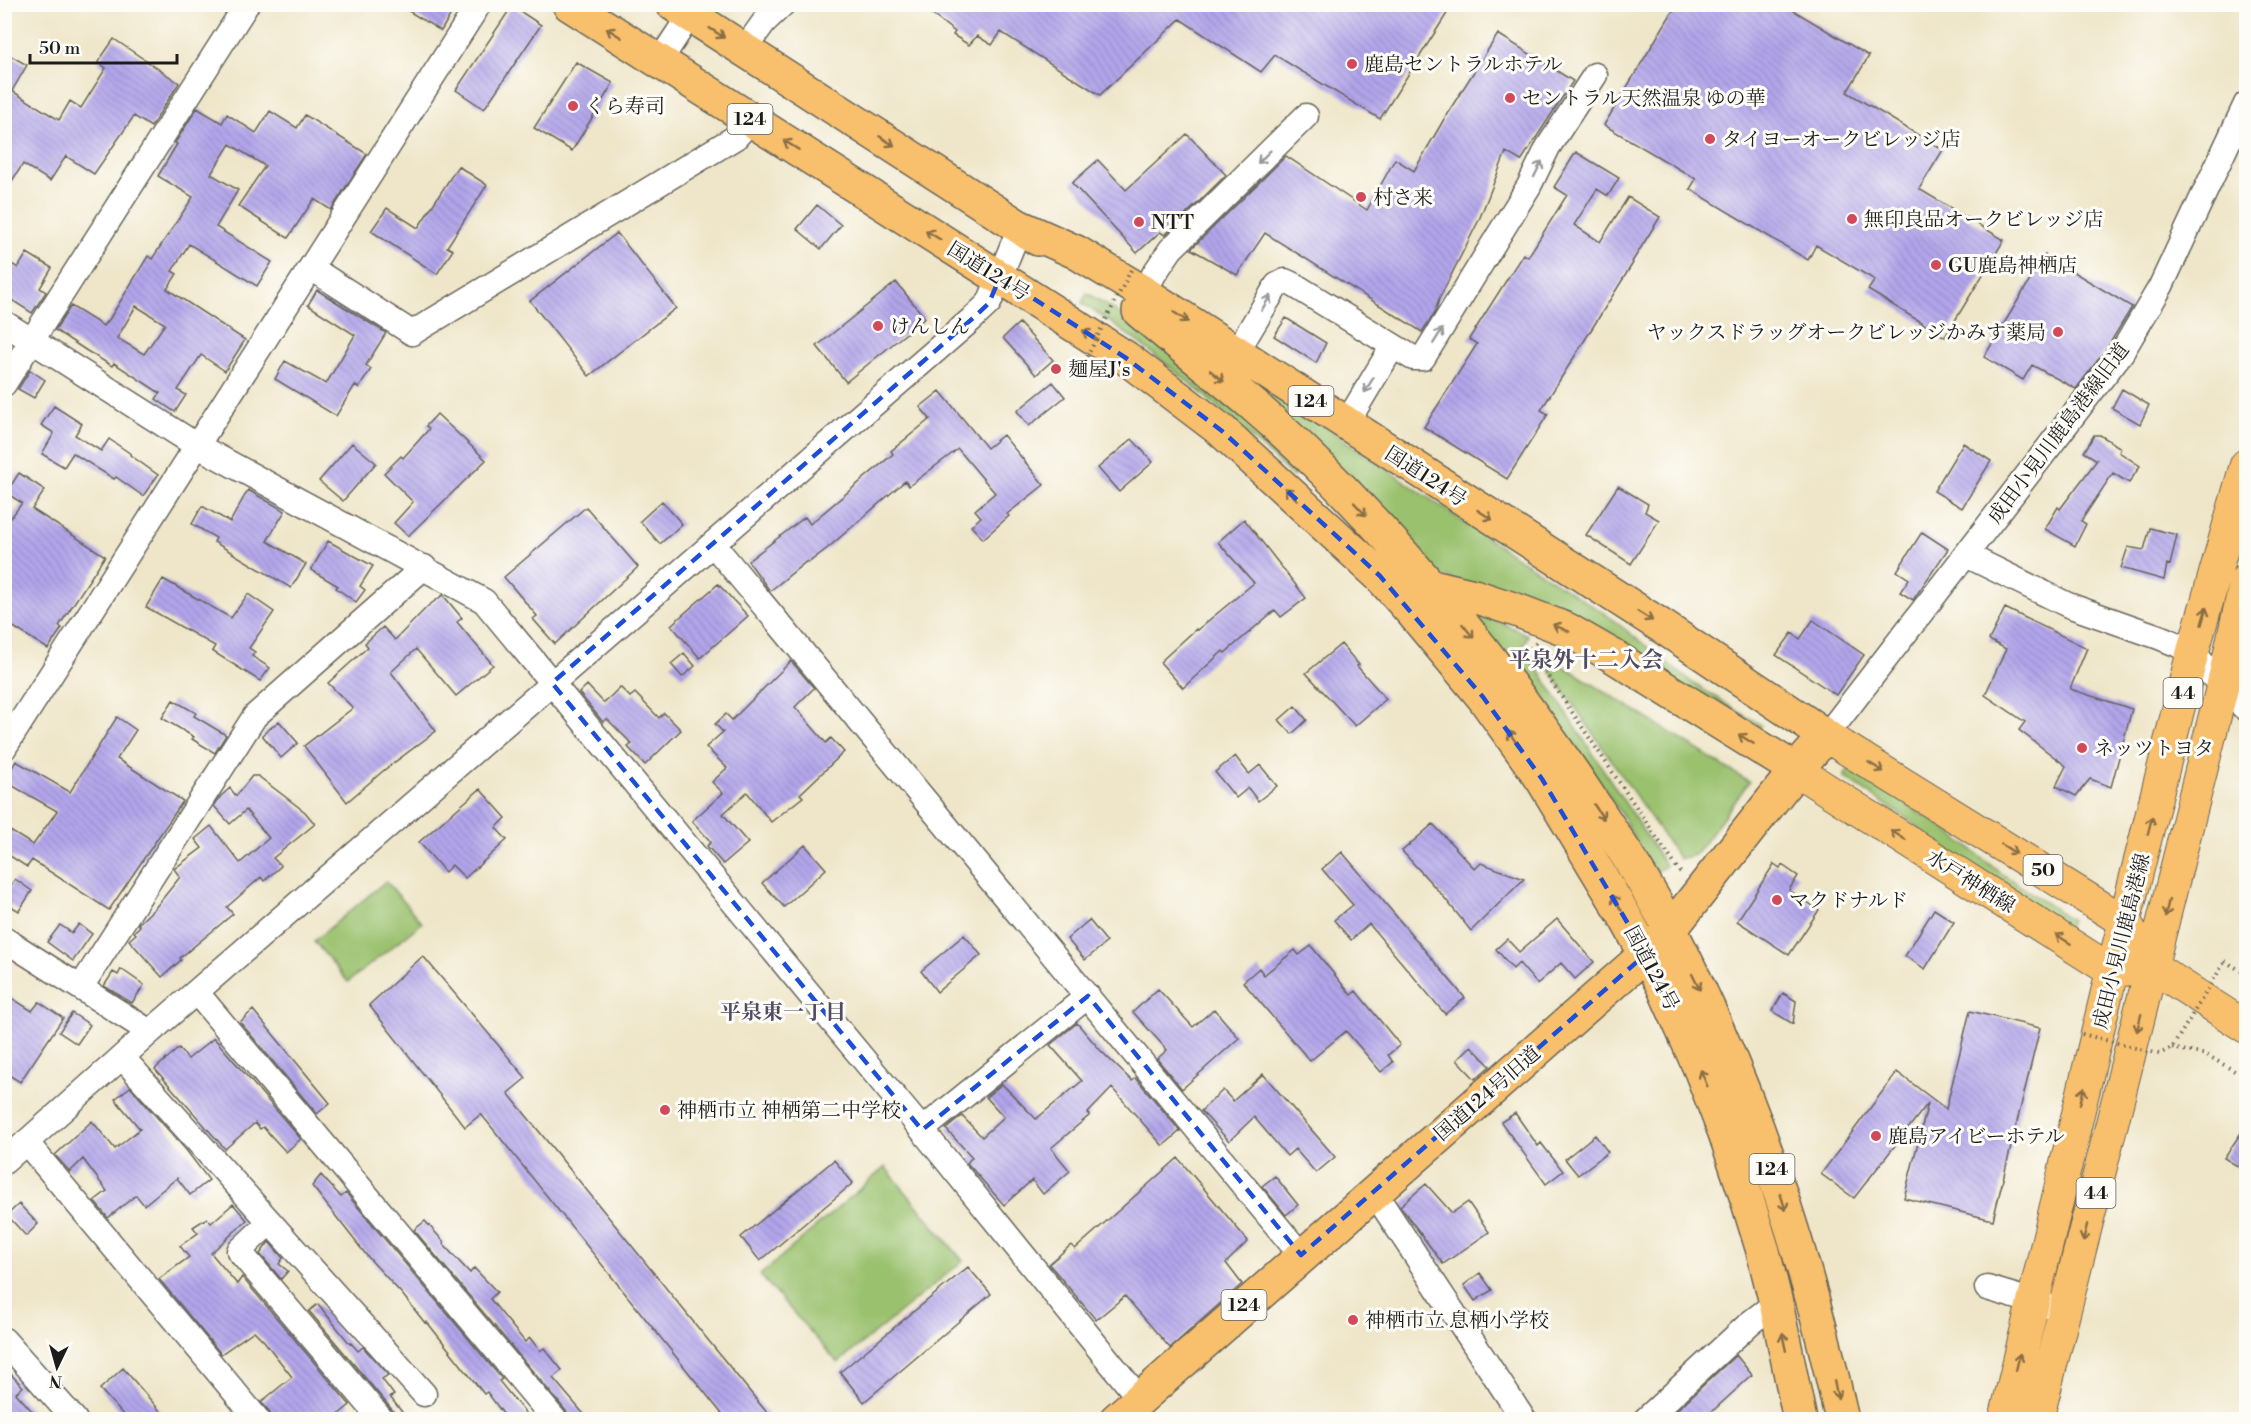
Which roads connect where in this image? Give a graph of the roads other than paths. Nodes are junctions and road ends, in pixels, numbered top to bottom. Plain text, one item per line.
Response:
1 (247, 4) edge
2 (479, 4) edge
3 (569, 4) edge
4 (783, 4) edge
5 (686, 8) edge
6 (744, 50) junction
7 (659, 62) junction
8 (1595, 75) dead end
9 (2247, 104) edge
10 (1306, 116) dead end
11 (751, 120) junction
12 (1020, 227) junction
13 (311, 268) junction
14 (1000, 277) junction
15 (1138, 289) junction
16 (4, 323) edge
17 (32, 340) junction
18 (1393, 346) junction
19 (1236, 353) junction
20 (4, 384) edge
21 (1346, 424) junction
22 (196, 445) junction
23 (2247, 465) edge
24 (713, 544) junction
25 (1966, 555) junction
26 (424, 567) junction
27 (1380, 576) junction
28 (2247, 580) edge
29 (1431, 585) junction
30 (2193, 651) junction
31 (552, 683) junction
32 (2223, 688) junction
33 (2247, 709) edge
34 (1826, 736) junction
35 (4, 748) edge
36 (1796, 770) junction
37 (2125, 922) junction
38 (1670, 930) junction
39 (4, 939) edge
40 (1646, 954) junction
41 (2153, 967) junction
42 (2112, 971) junction
43 (81, 987) junction
44 (197, 993) junction
45 (1088, 996) junction
46 (2247, 1027) edge
47 (150, 1032) junction
48 (123, 1057) junction
49 (922, 1130) junction
50 (26, 1142) junction
51 (4, 1162) edge
52 (1374, 1192) junction
53 (270, 1222) junction
54 (1301, 1255) junction
55 (1987, 1288) dead end
56 (2032, 1301) junction
57 (1776, 1303) junction
58 (2065, 1311) junction
59 (4, 1340) edge
60 (424, 1394) dead end
61 (1139, 1398) junction
62 (75, 1419) edge
63 (258, 1419) edge
64 (382, 1419) edge
65 (555, 1419) edge
66 (1116, 1419) edge
67 (1524, 1419) edge
68 (1645, 1419) edge
69 (1800, 1419) edge
70 (1842, 1419) edge
71 (2005, 1419) edge
72 (2037, 1419) edge

1 - 17 street
2 - 13 street
7 -> 3 highway, 国道124号 / 124
4 - 6 street
5 -> 6 highway, 国道124号 / 124
5 - 7 street
6 -> 12 highway, 国道124号 / 124
7 - 11 highway, 国道124号 / 124
18 -> 8 street
9 - 25 street, 成田小見川鹿島港線旧道
10 -> 15 street
11 - 13 street
14 -> 11 highway, 国道124号 / 124
12 - 14 street
12 - 15 highway, 国道124号 / 124
13 - 22 street
14 - 24 street
27 -> 14 highway, 国道124号 / 124
15 -> 19 highway, 国道124号 / 124
15 -> 29 highway, 国道124号 / 124
16 - 17 street
17 - 20 street
17 - 22 street
19 -> 18 street
18 -> 21 street
19 - 21 highway, 国道124号 / 124
21 -> 34 highway, 国道124号 / 124
22 - 26 street
22 - 35 street
30 -> 23 main road, 成田小見川鹿島港線 / 44
24 - 31 street
24 - 45 street
25 - 30 street
25 - 34 street, 成田小見川鹿島港線旧道
26 - 31 street
26 - 43 street
27 - 29 highway
40 -> 27 highway, 国道124号 / 124
28 - 32 main road, 成田小見川鹿島港線 / 44
36 -> 29 highway
29 -> 38 highway, 国道124号 / 124
30 - 32 street
37 -> 30 main road, 成田小見川鹿島港線 / 44
31 - 44 street
31 - 49 street
32 - 33 street
32 -> 41 main road, 成田小見川鹿島港線 / 44
34 - 36 highway, 国道124号旧道 / 124
34 -> 37 main road, 50
36 - 38 highway, 国道124号旧道 / 124
42 -> 36 main road, 水戸神栖線 / 50
37 - 41 main road, 50
37 - 42 main road, 成田小見川鹿島港線 / 44
38 - 40 highway, 国道124号旧道 / 124
38 -> 70 highway, 国道124号 / 124
39 - 43 street
40 - 52 highway, 国道124号旧道 / 124
57 -> 40 highway, 国道124号 / 124
41 - 42 main road
41 - 46 main road, 50
41 -> 58 main road, 成田小見川鹿島港線 / 44
56 -> 42 main road, 成田小見川鹿島港線 / 44
43 - 47 street
44 - 47 street
44 - 65 street
45 - 49 street
45 - 54 street
47 - 48 street
48 - 50 street
48 - 53 street
49 - 61 street
50 - 51 street
50 - 63 street
52 - 54 highway, 国道124号旧道 / 124
52 - 67 street
53 - 60 street
53 - 64 street
54 - 61 highway, 国道124号旧道 / 124
55 - 56 street
56 - 58 street
71 -> 56 main road, 成田小見川鹿島港線 / 44
57 - 68 street
69 -> 57 highway, 国道124号 / 124
58 - 72 main road, 成田小見川鹿島港線 / 44
59 - 62 street
61 - 66 highway, 国道124号旧道 / 124

